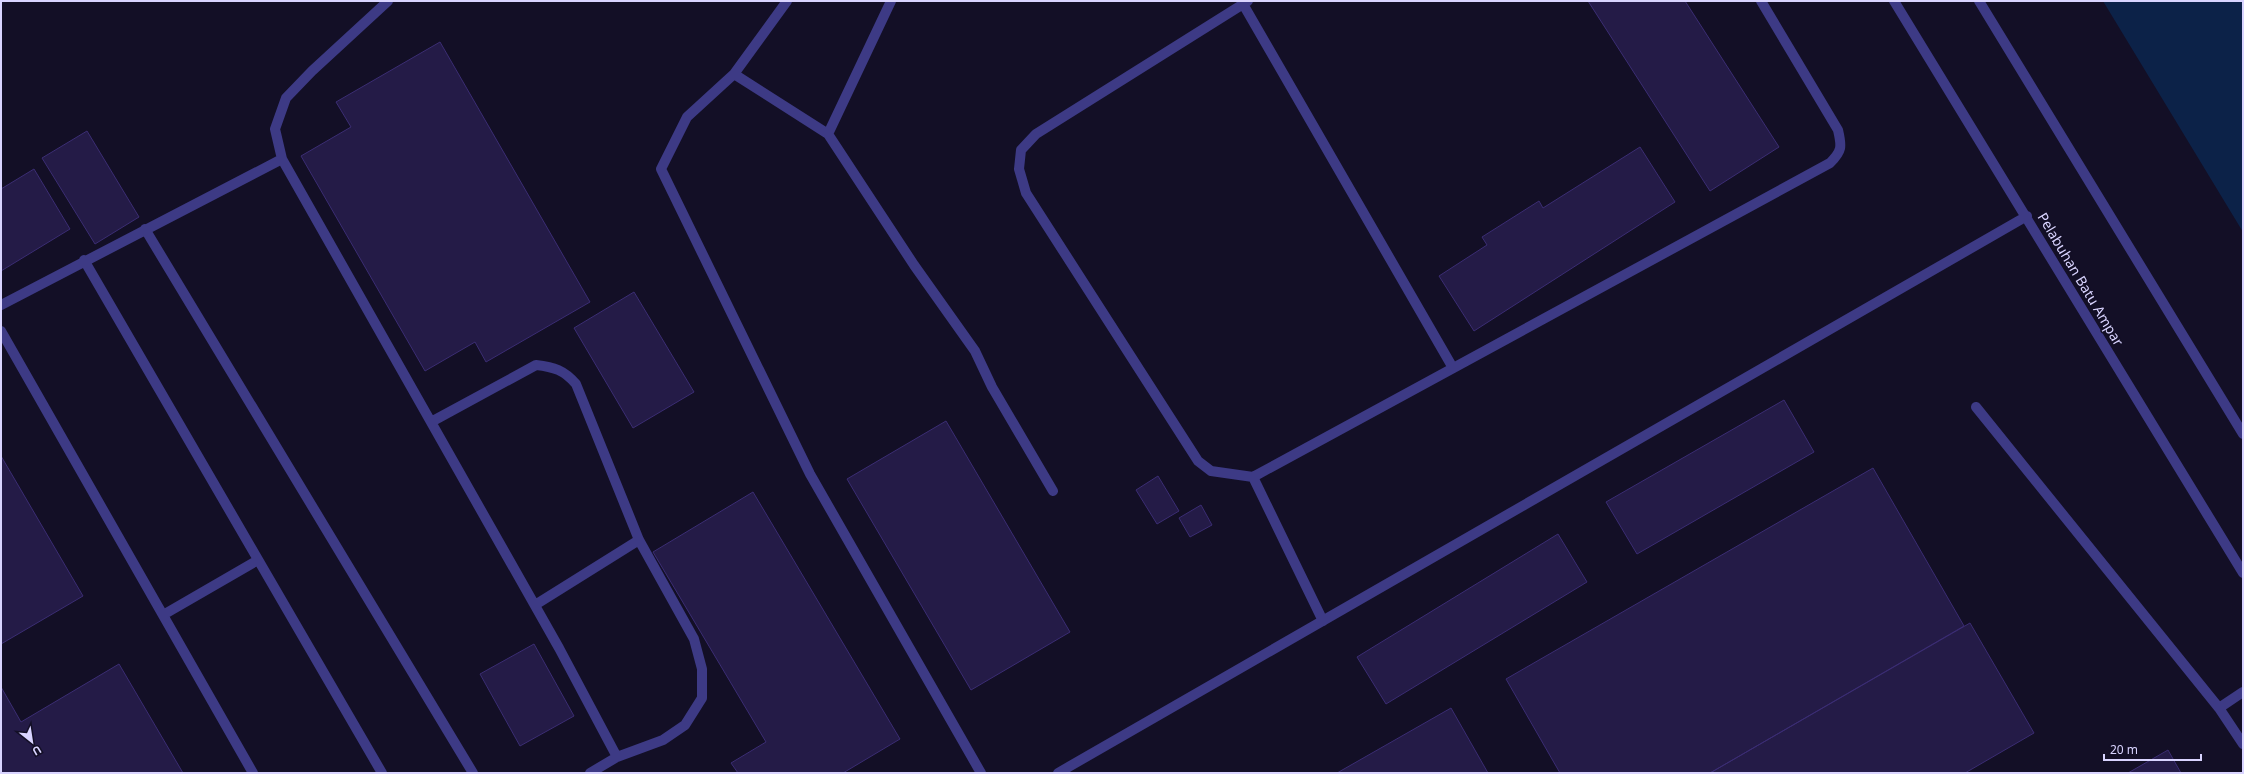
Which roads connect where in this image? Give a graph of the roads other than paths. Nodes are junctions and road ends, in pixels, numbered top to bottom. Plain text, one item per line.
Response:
1 (388, 1) edge
2 (787, 1) edge
3 (891, 1) edge
4 (1761, 1) edge
5 (1894, 1) edge
6 (1978, 1) edge
7 (1245, 3) edge
8 (734, 74) junction
9 (828, 134) junction
10 (282, 159) junction
11 (2027, 216) junction
12 (145, 229) junction
13 (84, 260) junction
14 (1, 305) edge
15 (1, 331) edge
16 (1453, 368) junction
17 (1976, 407) dead end
18 (431, 422) junction
19 (2243, 434) edge
20 (1253, 477) junction
21 (1053, 491) dead end
22 (639, 540) junction
23 (258, 560) junction
24 (2243, 573) edge
25 (535, 605) junction
26 (163, 615) junction
27 (1323, 621) junction
28 (2243, 692) edge
29 (2219, 708) junction
30 (2243, 744) edge
31 (617, 757) junction
32 (253, 773) edge
33 (382, 773) edge
34 (473, 773) edge
35 (590, 773) edge
36 (981, 773) edge
37 (1058, 773) edge

1 - 10 lane
2 - 8 lane
3 - 9 lane
4 - 16 lane
5 - 11 lane, Pelabuhan Batu Ampar
6 - 19 lane
7 - 16 lane
7 - 20 lane
8 - 9 lane
8 - 36 lane
9 - 21 lane
10 - 12 lane
10 - 18 lane
11 - 24 lane, Pelabuhan Batu Ampar
11 - 27 lane
12 - 13 lane
12 - 34 lane
13 - 14 lane
13 - 23 lane
15 - 26 lane
16 - 20 lane
17 - 29 lane
18 - 22 lane
18 - 25 lane
20 - 27 lane
22 - 25 lane
22 - 31 lane
23 - 26 lane
23 - 33 lane
25 - 31 lane
26 - 32 lane
27 - 37 lane
28 - 29 lane
29 - 30 lane
31 - 35 lane

